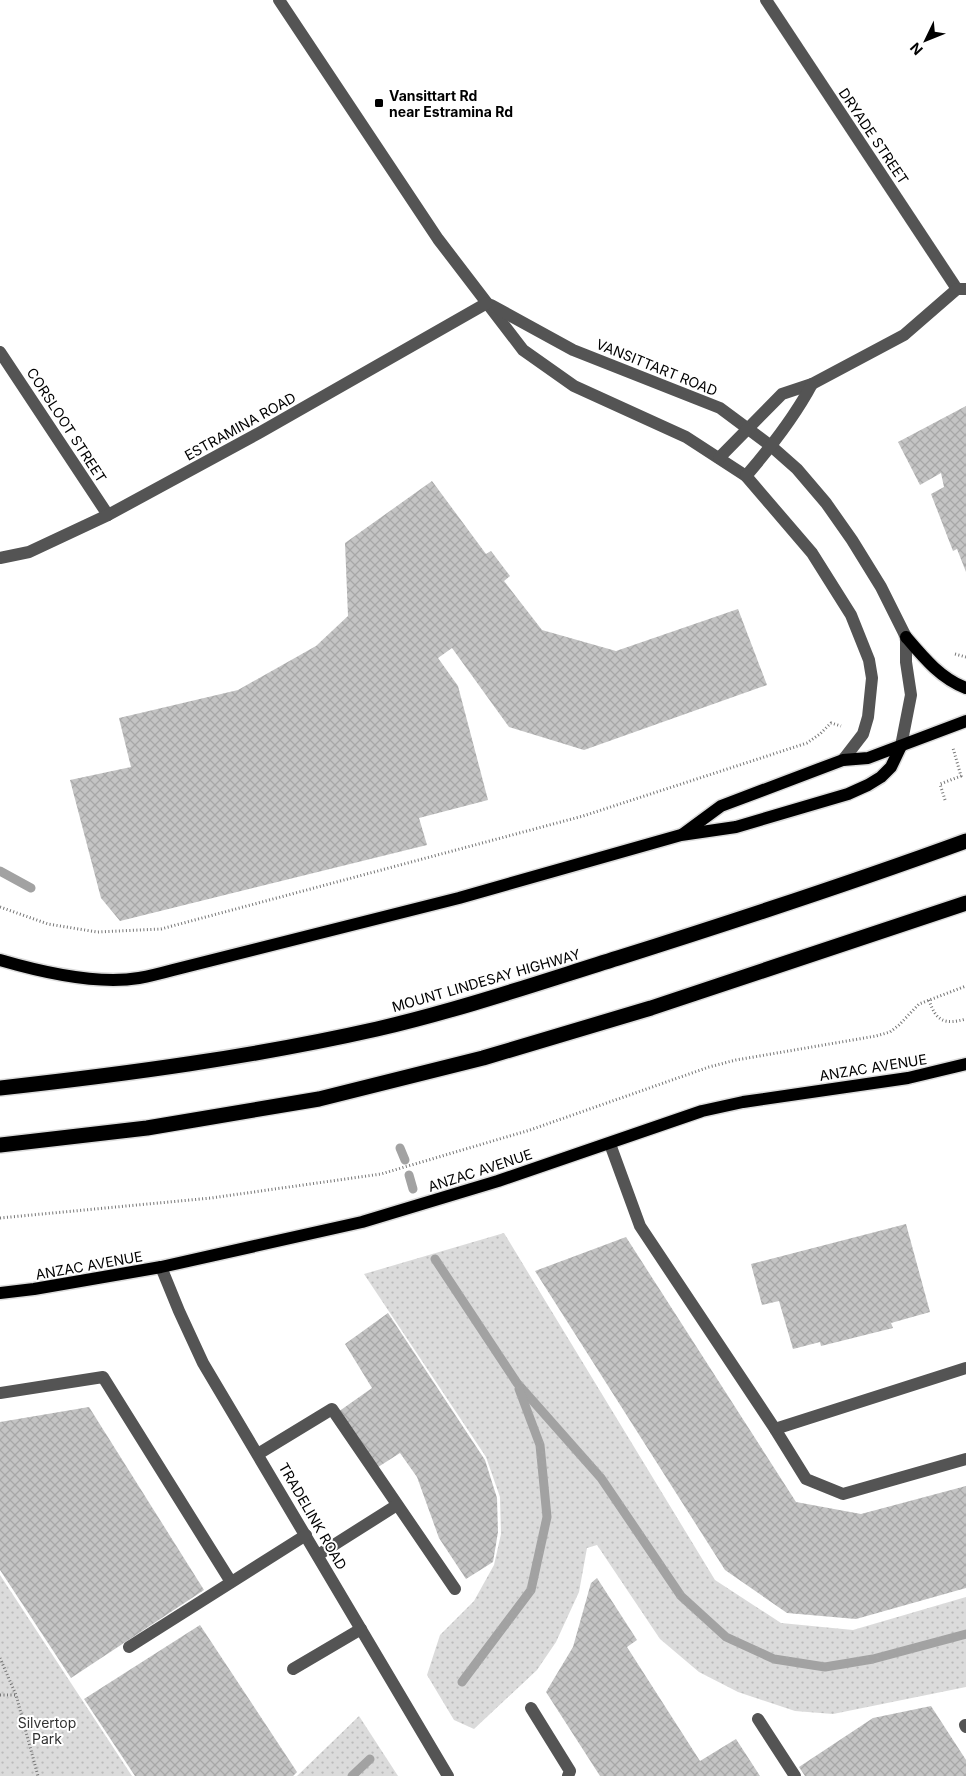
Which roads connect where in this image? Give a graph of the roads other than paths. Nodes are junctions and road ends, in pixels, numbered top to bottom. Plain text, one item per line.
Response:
1 (279, 0) edge
2 (766, 0) edge
3 (962, 289) edge
4 (487, 303) junction
5 (0, 352) edge
6 (812, 384) junction
7 (748, 429) junction
8 (772, 446) junction
9 (719, 458) junction
10 (746, 476) junction
11 (108, 515) junction
12 (0, 558) edge
13 (906, 637) junction
14 (966, 688) edge
15 (966, 721) edge
16 (901, 746) junction
17 (843, 760) junction
18 (681, 835) junction
19 (966, 841) edge
20 (966, 902) edge
21 (0, 960) edge
22 (966, 1064) edge
23 (0, 1088) edge
24 (610, 1144) junction
25 (0, 1145) edge
26 (161, 1267) junction
27 (0, 1292) edge
28 (966, 1368) edge
29 (0, 1393) edge
30 (775, 1429) junction
31 (258, 1454) junction
32 (966, 1458) edge
33 (397, 1505) junction
34 (306, 1535) junction
35 (318, 1555) junction
36 (231, 1582) junction
37 (455, 1589) dead end
38 (361, 1629) junction
39 (129, 1647) dead end
40 (293, 1669) dead end
41 (531, 1708) dead end
42 (758, 1719) dead end
43 (448, 1776) edge
44 (568, 1776) edge
45 (795, 1776) edge

1 - 4 street, VANSITTART ROAD
2 - 3 street, DRYADE STREET
3 - 6 street
4 - 7 street, VANSITTART ROAD
4 - 9 street, VANSITTART ROAD
4 - 11 street, ESTRAMINA ROAD
5 - 11 street, CORSLOOT STREET
6 - 7 street
6 - 8 street
7 - 8 street, VANSITTART ROAD
7 - 9 street
8 - 10 street
8 - 13 street, VANSITTART ROAD
9 - 10 street, VANSITTART ROAD
10 - 17 street, VANSITTART ROAD
11 - 12 street, ESTRAMINA ROAD
13 - 14 main road
13 - 16 street, VANSITTART ROAD
15 - 16 main road
16 - 17 main road
16 - 18 main road
17 - 18 main road
18 - 21 main road
19 - 23 highway, MOUNT LINDESAY HIGHWAY
20 - 25 highway
22 - 24 main road, ANZAC AVENUE
24 - 26 main road, ANZAC AVENUE
24 - 30 street
26 - 27 main road, ANZAC AVENUE
26 - 31 street, TRADELINK ROAD
28 - 30 street
29 - 36 street
30 - 32 street
31 - 33 street
31 - 34 street, TRADELINK ROAD
33 - 35 street
33 - 37 street
34 - 35 street, TRADELINK ROAD
34 - 36 street
35 - 38 street, TRADELINK ROAD
36 - 39 street
38 - 40 street
38 - 43 street, TRADELINK ROAD
41 - 44 street
42 - 45 street

